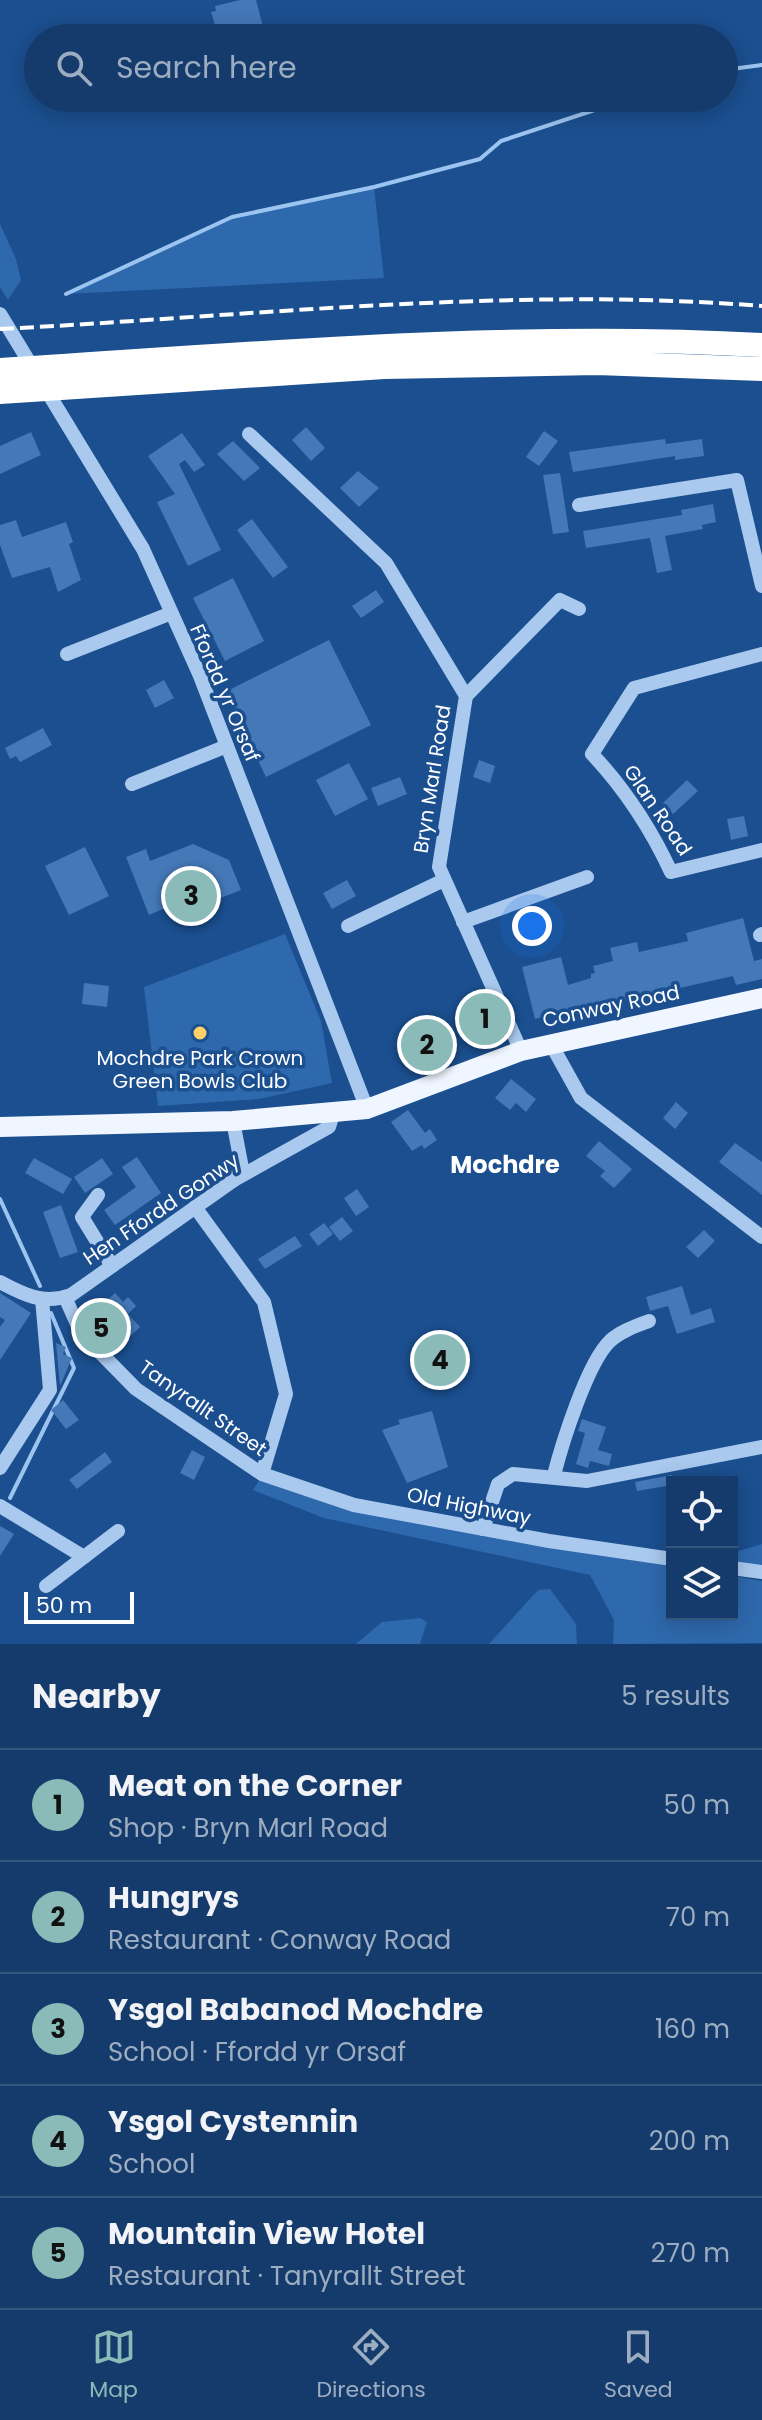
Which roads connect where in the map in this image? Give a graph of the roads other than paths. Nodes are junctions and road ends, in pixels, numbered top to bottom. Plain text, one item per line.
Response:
1 (0, 314) edge
2 (762, 345) edge
3 (762, 369) edge
4 (0, 370) edge
5 (0, 392) edge
6 (249, 434) dead end
7 (579, 505) dead end
8 (762, 586) edge
9 (579, 609) dead end
10 (169, 614) junction
11 (67, 654) dead end
12 (762, 654) edge
13 (466, 696) junction
14 (227, 746) junction
15 (132, 784) dead end
16 (762, 850) edge
17 (587, 877) dead end
18 (444, 880) junction
19 (463, 922) junction
20 (348, 926) dead end
21 (762, 998) edge
22 (551, 1044) junction
23 (521, 1051) junction
24 (367, 1109) junction
25 (333, 1114) junction
26 (233, 1121) junction
27 (0, 1127) edge
28 (234, 1180) junction
29 (98, 1195) dead end
30 (195, 1207) junction
31 (762, 1237) edge
32 (112, 1266) junction
33 (0, 1282) edge
34 (65, 1297) junction
35 (42, 1299) junction
36 (649, 1321) dead end
37 (761, 1447) edge
38 (0, 1468) edge
39 (262, 1474) junction
40 (554, 1475) junction
41 (0, 1506) edge
42 (483, 1529) junction
43 (118, 1531) dead end
44 (84, 1557) junction
45 (666, 1558) edge
46 (738, 1569) edge
47 (762, 1572) edge
48 (46, 1586) dead end

1 - 10 street, Ffordd yr Orsaf
2 - 4 highway
3 - 5 highway
6 - 13 street, Bryn Marl Road
7 - 8 street
9 - 13 street
10 - 11 street
10 - 14 street, Ffordd yr Orsaf
12 - 16 street, Glan Road
13 - 18 street, Bryn Marl Road
14 - 15 street
14 - 24 street, Ffordd yr Orsaf
17 - 19 street
18 - 19 street, Bryn Marl Road
18 - 20 street
19 - 23 street, Bryn Marl Road
21 - 22 main road, Conway Road
22 - 23 main road, Conway Road
22 - 31 street
23 - 24 main road, Conway Road
24 - 25 main road, Conway Road
25 - 26 main road, Conway Road
25 - 28 street, Hen Ffordd Gonwy
26 - 27 main road, Conway Road
26 - 28 street
28 - 30 street, Hen Ffordd Gonwy
29 - 32 street
30 - 32 street, Hen Ffordd Gonwy
30 - 39 street
32 - 34 street, Hen Ffordd Gonwy
33 - 35 street, Hen Ffordd Gonwy
34 - 35 street, Hen Ffordd Gonwy
34 - 39 street, Tanyrallt Street
35 - 38 street
36 - 40 street
37 - 40 street
39 - 42 street, Old Highway
40 - 42 street
41 - 44 street
42 - 45 street, Old Highway
43 - 44 street
44 - 48 street
46 - 47 street

